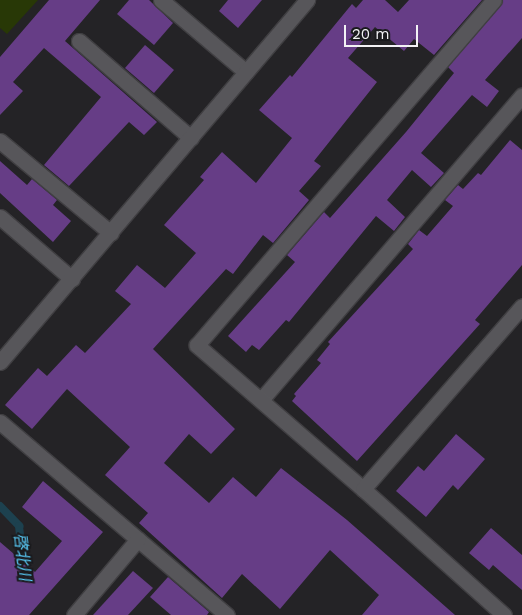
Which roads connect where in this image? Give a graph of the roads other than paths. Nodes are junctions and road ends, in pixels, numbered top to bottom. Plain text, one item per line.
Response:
1 (161, 0) edge
2 (307, 0) edge
3 (494, 0) edge
4 (79, 42) dead end
5 (246, 72) junction
6 (522, 96) edge
7 (191, 138) junction
8 (0, 141) edge
9 (0, 217) edge
10 (111, 233) junction
11 (72, 279) junction
12 (522, 306) edge
13 (0, 362) edge
14 (261, 400) junction
15 (0, 422) edge
16 (363, 489) junction
17 (138, 539) junction
18 (74, 615) edge
19 (227, 615) edge
20 (504, 615) edge

1 - 5 street
2 - 5 street
3 - 14 street
4 - 7 street
5 - 7 street
6 - 14 street
7 - 10 street
8 - 10 street
9 - 11 street
10 - 11 street
11 - 13 street
12 - 16 street
14 - 16 street
15 - 17 street
16 - 20 street
17 - 18 street
17 - 19 street

